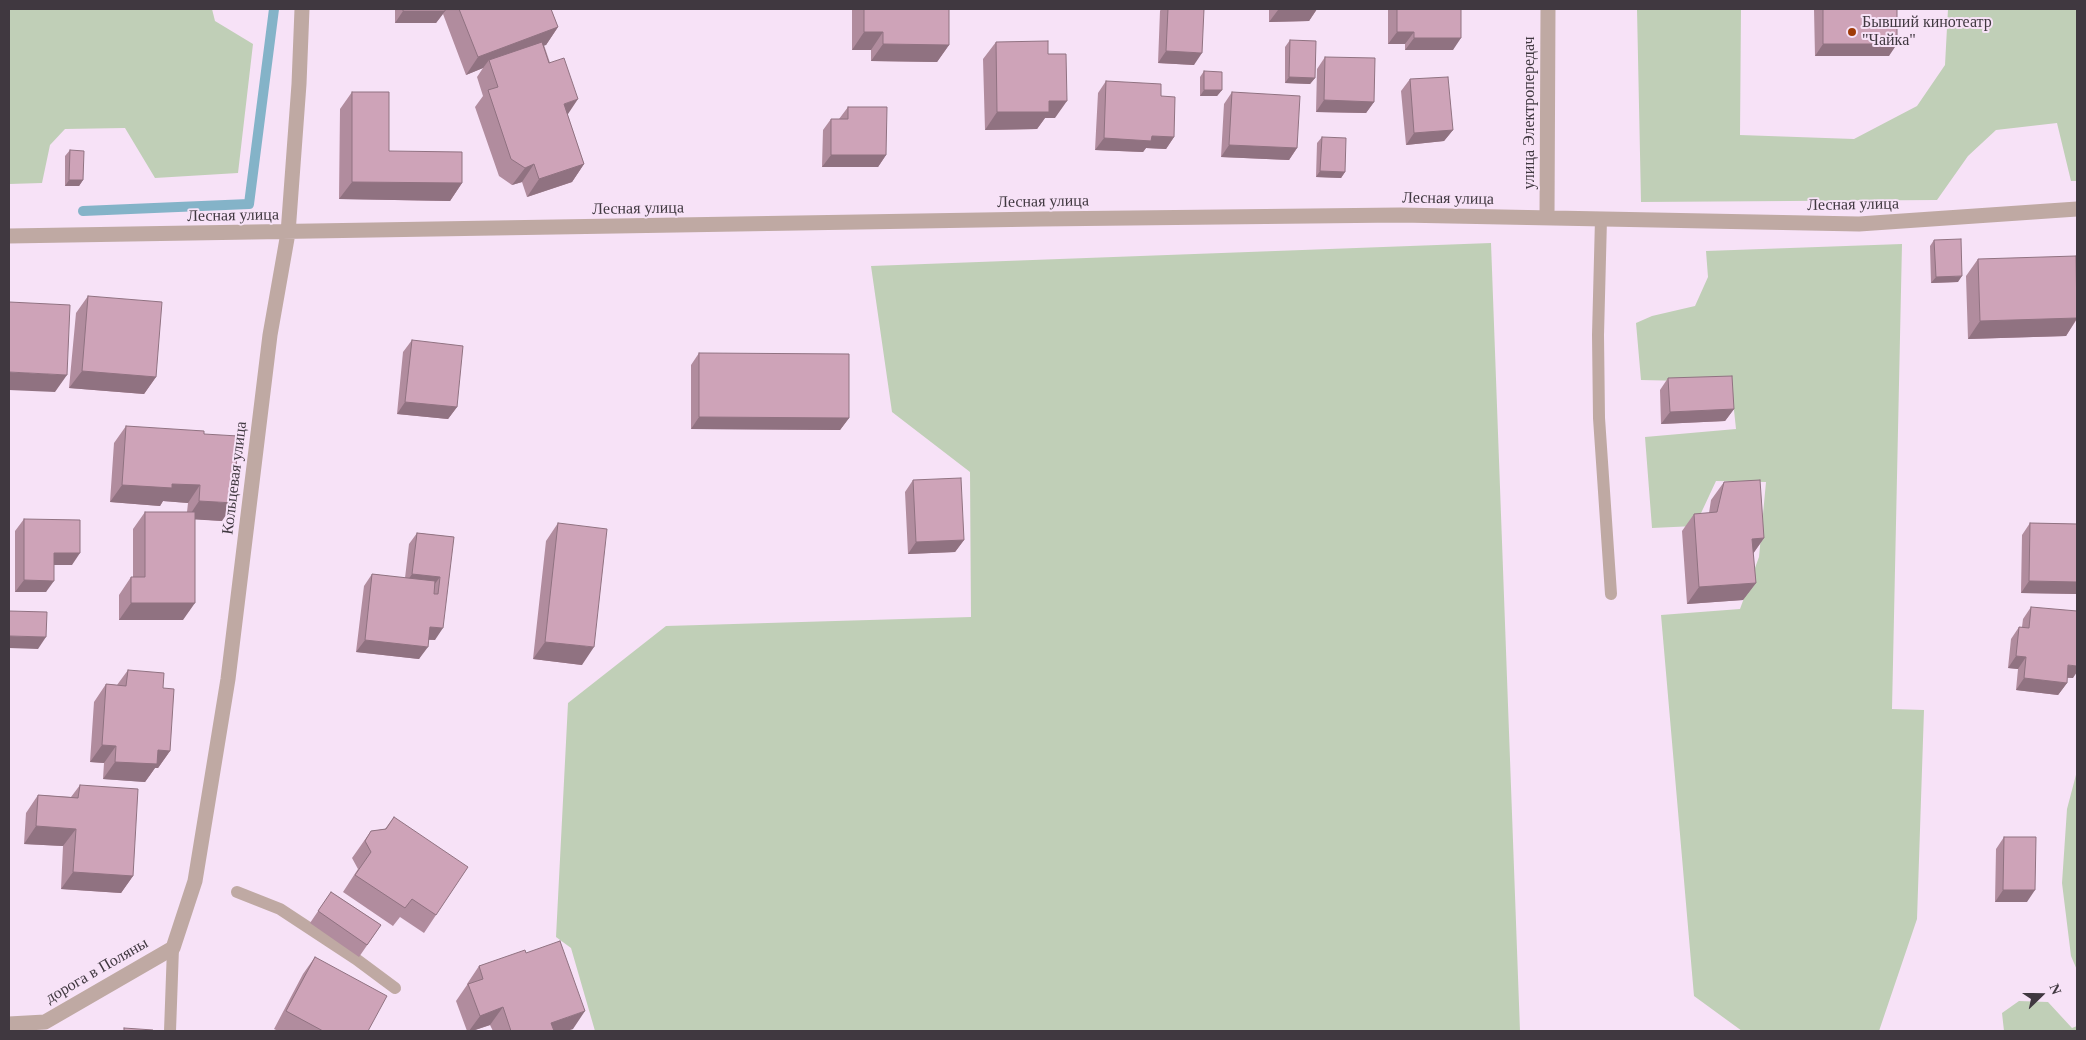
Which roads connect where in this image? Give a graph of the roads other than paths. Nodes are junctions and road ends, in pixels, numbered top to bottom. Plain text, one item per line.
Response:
1 (302, 9) edge
2 (1548, 9) edge
3 (2077, 209) edge
4 (1547, 217) junction
5 (1601, 219) junction
6 (288, 233) junction
7 (9, 236) edge
8 (1611, 594) dead end
9 (238, 892) dead end
10 (173, 948) junction
11 (394, 988) dead end
12 (9, 1024) edge
13 (170, 1031) edge

1 - 6 street, Кольцевая улица
2 - 4 street, улица Электропередач
3 - 5 street, Лесная улица
4 - 5 street, Лесная улица
4 - 6 street, Лесная улица
5 - 8 lane
6 - 7 street, Лесная улица
6 - 10 street, Кольцевая улица
9 - 11 lane
10 - 12 street, дорога в Поляны
10 - 13 lane

